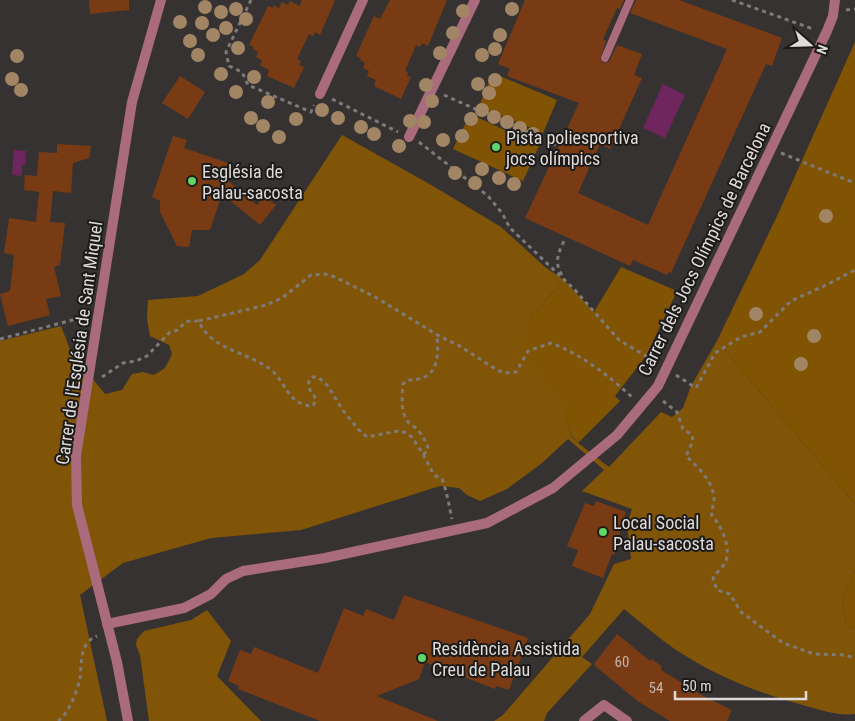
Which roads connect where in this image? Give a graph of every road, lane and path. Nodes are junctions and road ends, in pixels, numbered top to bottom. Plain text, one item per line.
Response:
1 (161, 0) edge
2 (251, 0) edge
3 (363, 0) edge
4 (475, 0) edge
5 (630, 0) edge
6 (732, 0) edge
7 (835, 0) edge
8 (826, 34) junction
9 (605, 58) dead end
10 (432, 90) junction
11 (320, 94) junction
12 (409, 138) junction
13 (556, 145) dead end
14 (771, 149) junction
15 (855, 183) edge
16 (564, 241) dead end
17 (855, 270) edge
18 (564, 280) junction
19 (98, 313) junction
20 (199, 321) junction
21 (437, 335) junction
22 (0, 338) edge
23 (666, 369) junction
24 (87, 386) junction
25 (652, 393) junction
26 (642, 406) junction
27 (423, 454) junction
28 (455, 530) junction
29 (108, 628) junction
30 (855, 658) edge
31 (58, 721) edge
32 (128, 721) edge
33 (584, 721) edge
34 (627, 721) edge

1 - 19 street, Carrer de l'Església de Sant Miquel
2 - 11 path
3 - 11 street
4 - 10 street
5 - 9 lane
6 - 8 path
7 - 8 street, Carrer dels Jocs Olímpics de Barcelona
8 - 14 street, Carrer dels Jocs Olímpics de Barcelona
10 - 12 street
10 - 13 path
11 - 12 path
12 - 18 path
14 - 15 path
14 - 23 street, Carrer dels Jocs Olímpics de Barcelona
16 - 18 path
17 - 23 path
18 - 23 path
19 - 22 path
19 - 24 street, Carrer de l'Església de Sant Miquel
20 - 21 path
20 - 24 path
20 - 27 path
21 - 26 path
21 - 27 path
23 - 25 street, Carrer dels Jocs Olímpics de Barcelona
24 - 29 street, Carrer de l'Església de Sant Miquel
25 - 26 street, Carrer dels Jocs Olímpics de Barcelona
25 - 30 path
26 - 28 street, Carrer dels Jocs Olímpics de Barcelona
27 - 28 path
28 - 29 street, Carrer dels Jocs Olímpics de Barcelona
29 - 31 path
29 - 32 street, Carrer de l'Església de Sant Miquel
33 - 34 street

